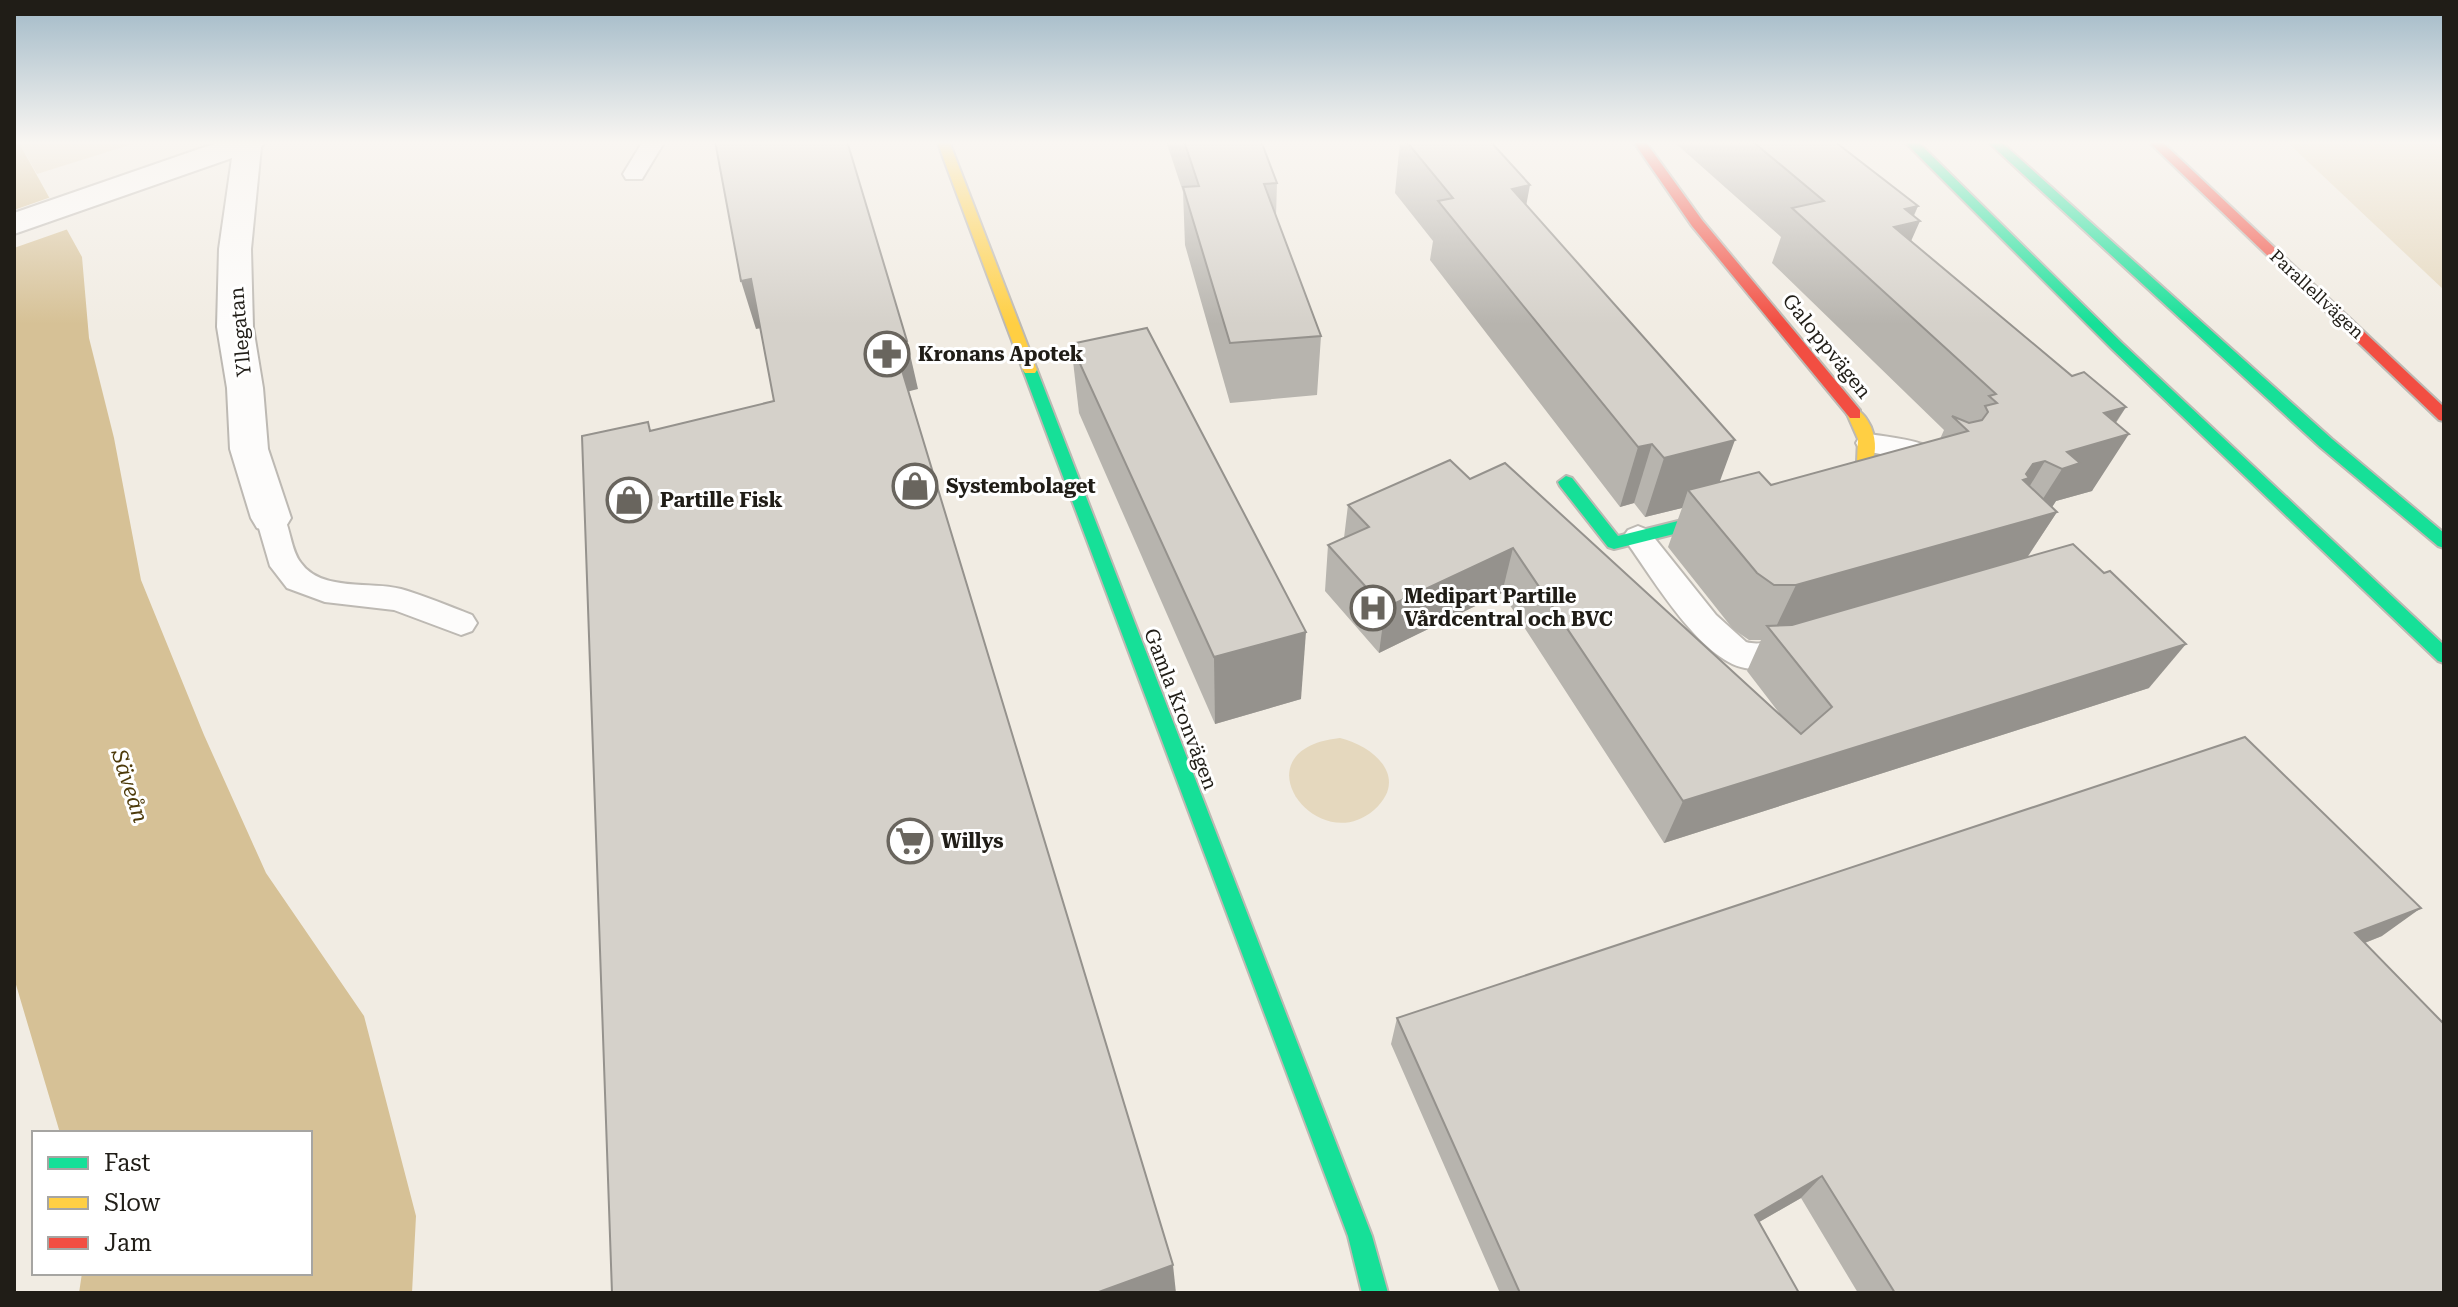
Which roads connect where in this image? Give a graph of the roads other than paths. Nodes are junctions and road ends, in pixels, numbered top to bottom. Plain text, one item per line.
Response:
1 (76, 202) edge
2 (241, 202) edge
3 (966, 202) edge
4 (1682, 202) edge
5 (1971, 202) edge
6 (2060, 202) edge
7 (2218, 202) edge
8 (14, 224) edge
9 (2444, 416) edge
10 (1870, 443) junction
11 (1940, 467) edge
12 (1566, 482) dead end
13 (1808, 493) edge
14 (1750, 509) edge
15 (271, 518) joint
16 (1638, 537) junction
17 (2444, 542) edge
18 (461, 623) dead end
19 (1815, 642) edge
20 (2444, 656) edge
21 (1375, 1293) edge

1 - 8 street, Yllegatan
2 - 15 street, Yllegatan
3 - 21 main road, Gamla Kronvägen
4 - 10 main road, Galoppvägen
5 - 20 main road
6 - 17 main road
7 - 9 main road, Parallellvägen
10 - 11 lane
10 - 13 main road
12 - 16 main road
14 - 16 main road
15 - 18 lane
16 - 19 lane

